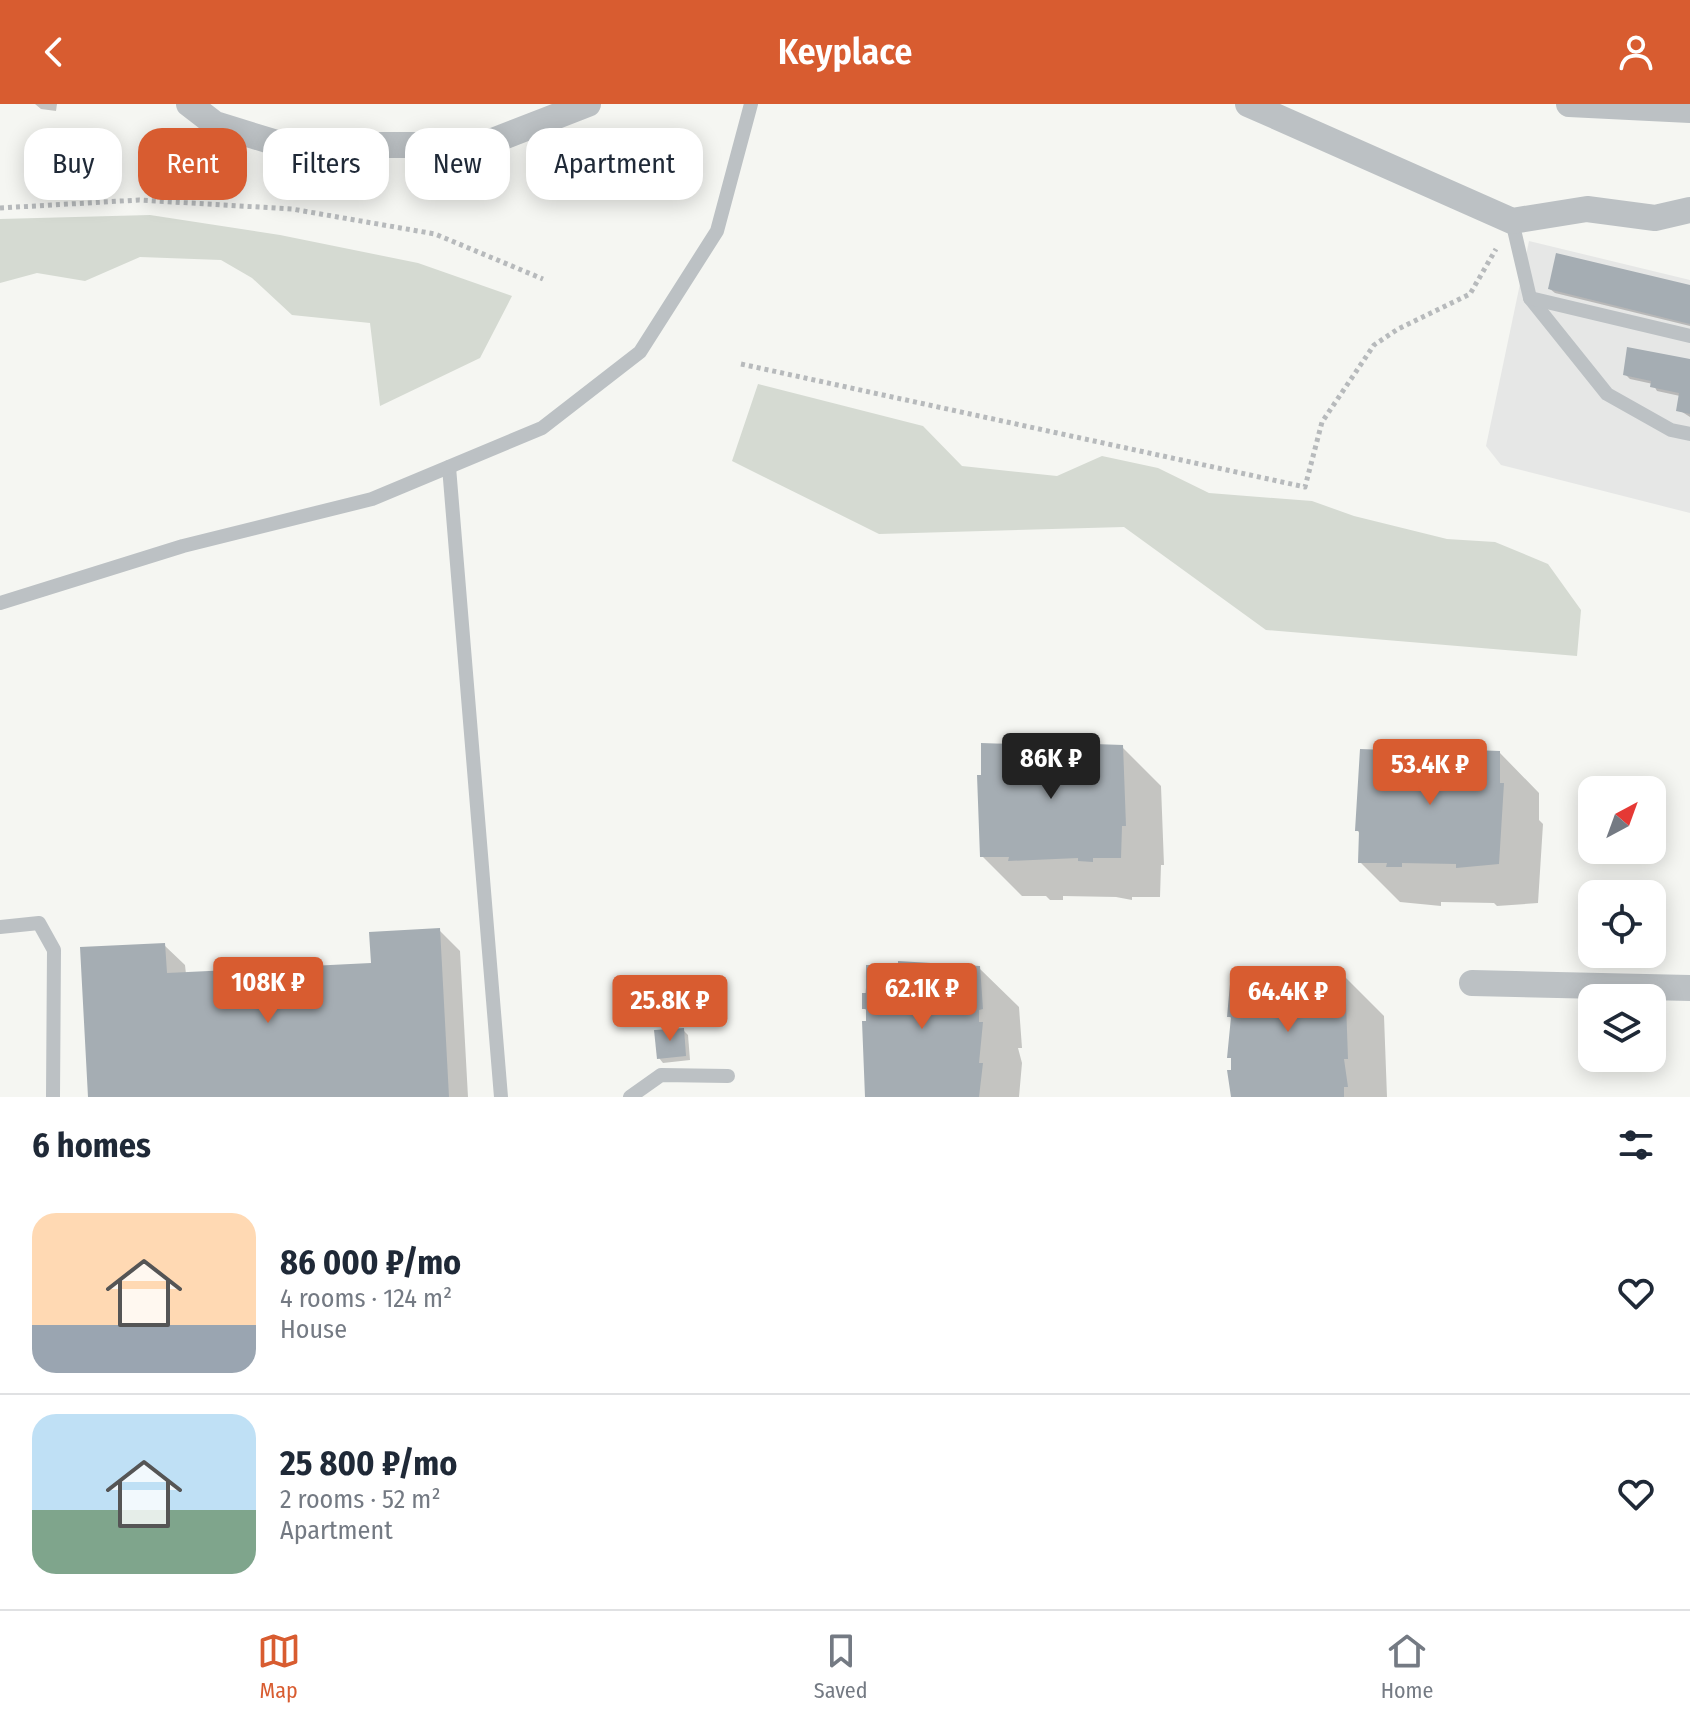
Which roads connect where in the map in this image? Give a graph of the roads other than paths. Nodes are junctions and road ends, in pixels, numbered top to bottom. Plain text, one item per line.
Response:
1 (189, 104) edge
2 (588, 104) edge
3 (751, 104) edge
4 (1248, 104) edge
5 (1569, 104) edge
6 (1690, 110) edge
7 (1690, 210) edge
8 (1512, 221) junction
9 (1530, 298) junction
10 (1690, 336) edge
11 (1690, 434) edge
12 (449, 467) junction
13 (0, 603) edge
14 (0, 927) edge
15 (1472, 983) dead end
16 (1690, 988) edge
17 (728, 1076) dead end
18 (53, 1097) edge
19 (501, 1097) edge
20 (630, 1097) edge

1 - 2 street
3 - 12 lane
4 - 8 street
5 - 6 street
7 - 8 street
8 - 9 lane
9 - 10 lane
9 - 11 lane
12 - 13 lane
12 - 19 lane
14 - 18 lane
15 - 16 street
17 - 20 lane

